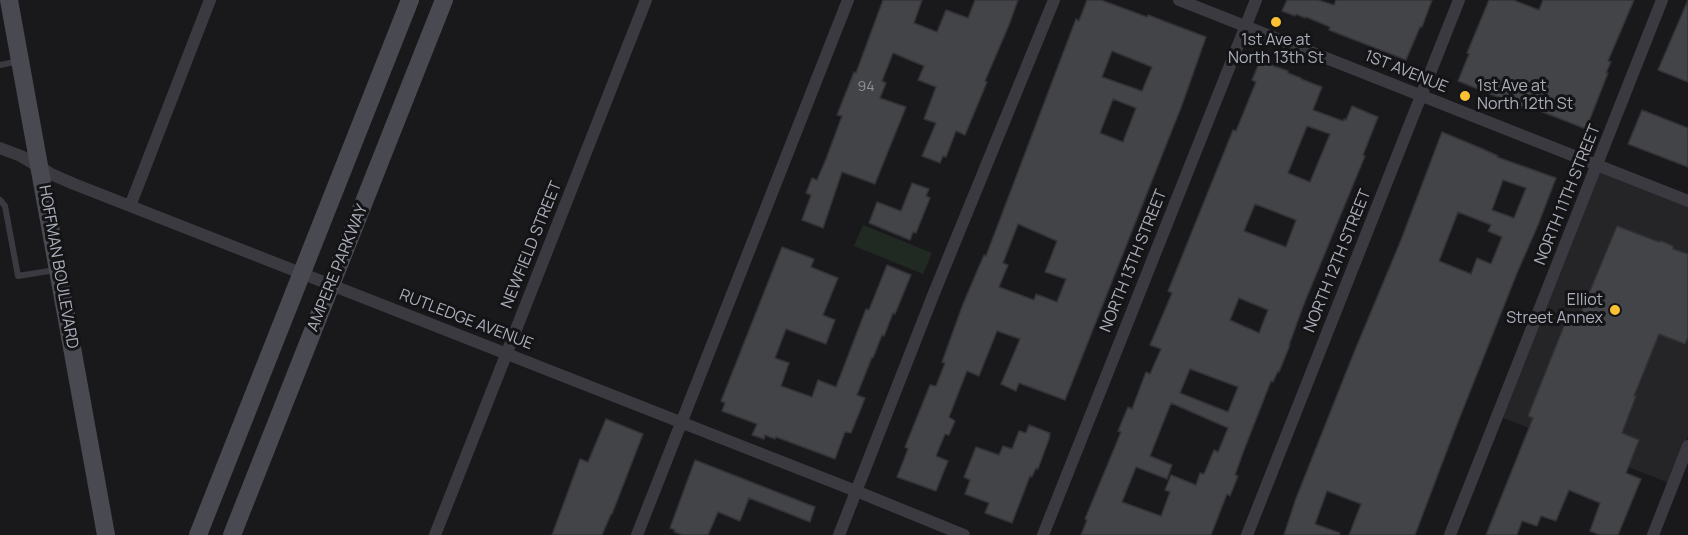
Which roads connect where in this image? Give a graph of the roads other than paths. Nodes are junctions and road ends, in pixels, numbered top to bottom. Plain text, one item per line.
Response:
1 (9, 0) edge
2 (210, 0) edge
3 (410, 0) edge
4 (444, 0) edge
5 (646, 0) edge
6 (848, 0) edge
7 (1054, 0) edge
8 (1179, 0) edge
9 (1256, 0) edge
10 (1459, 0) edge
11 (1662, 0) edge
12 (1245, 26) junction
13 (20, 60) junction
14 (0, 65) edge
15 (1421, 96) junction
16 (0, 148) edge
17 (1597, 165) junction
18 (40, 169) junction
19 (0, 200) edge
20 (1688, 201) edge
21 (130, 206) junction
22 (58, 270) junction
23 (302, 273) junction
24 (331, 285) junction
25 (506, 354) junction
26 (681, 422) junction
27 (1688, 446) edge
28 (856, 491) junction
29 (106, 535) edge
30 (198, 535) edge
31 (232, 535) edge
32 (435, 535) edge
33 (637, 535) edge
34 (839, 535) edge
35 (964, 535) edge
36 (1043, 535) edge
37 (1247, 535) edge
38 (1450, 535) edge
39 (1653, 535) edge

1 - 13 street, HOFFMAN BOULEVARD
2 - 21 street
3 - 23 street, AMPERE PARKWAY
4 - 24 street, AMPERE PARKWAY
5 - 25 street, NEWFIELD STREET
6 - 26 street
7 - 28 street
8 - 12 street, 1ST AVENUE
9 - 12 street, NORTH 13TH STREET
10 - 15 street, NORTH 12TH STREET
11 - 17 street, NORTH 11TH STREET
12 - 15 street, 1ST AVENUE
12 - 36 street, NORTH 13TH STREET
13 - 14 lane
13 - 18 street, HOFFMAN BOULEVARD
15 - 17 street, 1ST AVENUE
15 - 37 street, NORTH 12TH STREET
16 - 18 street, RUTLEDGE AVENUE
17 - 20 street, 1ST AVENUE
17 - 38 street, NORTH 11TH STREET
18 - 21 street, RUTLEDGE AVENUE
18 - 22 street, HOFFMAN BOULEVARD
19 - 22 lane
21 - 23 street, RUTLEDGE AVENUE
22 - 29 street, HOFFMAN BOULEVARD
23 - 24 street, RUTLEDGE AVENUE
23 - 30 street, AMPERE PARKWAY
24 - 25 street, RUTLEDGE AVENUE
24 - 31 street, AMPERE PARKWAY
25 - 26 street, RUTLEDGE AVENUE
25 - 32 street, NEWFIELD STREET
26 - 28 street, RUTLEDGE AVENUE
26 - 33 street
27 - 39 street
28 - 34 street
28 - 35 street, RUTLEDGE AVENUE

